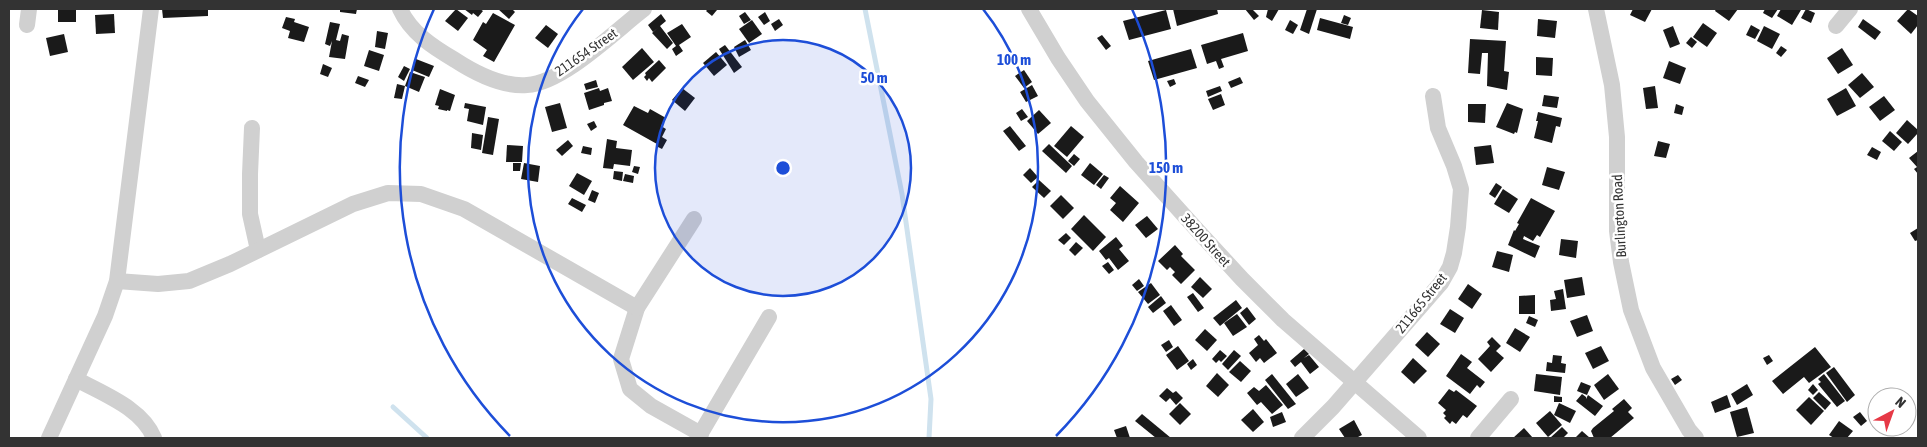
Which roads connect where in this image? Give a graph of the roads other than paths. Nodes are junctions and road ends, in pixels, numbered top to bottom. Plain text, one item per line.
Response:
1 (151, 9) edge
2 (400, 9) edge
3 (644, 9) edge
4 (1029, 9) edge
5 (1596, 9) edge
6 (1850, 9) edge
7 (1836, 26) dead end
8 (1433, 96) dead end
9 (252, 128) dead end
10 (694, 219) dead end
11 (258, 250) junction
12 (117, 281) junction
13 (637, 308) junction
14 (769, 317) dead end
15 (76, 379) junction
16 (1354, 382) junction
17 (1511, 399) dead end
18 (699, 436) edge
19 (49, 438) edge
20 (154, 438) edge
21 (1302, 438) edge
22 (1419, 438) edge
23 (1478, 438) edge
24 (1696, 438) edge

1 - 12 street
2 - 3 street, 211654 Street
4 - 16 street, 38200 Street
5 - 24 street, Burlington Road
6 - 7 street
8 - 16 street, 211665 Street
9 - 11 street
10 - 13 street
11 - 12 street
11 - 13 street
12 - 15 street
13 - 18 street
14 - 18 street
15 - 19 street
15 - 20 street
16 - 21 street, 211665 Street
16 - 22 street, 38200 Street
17 - 23 street

